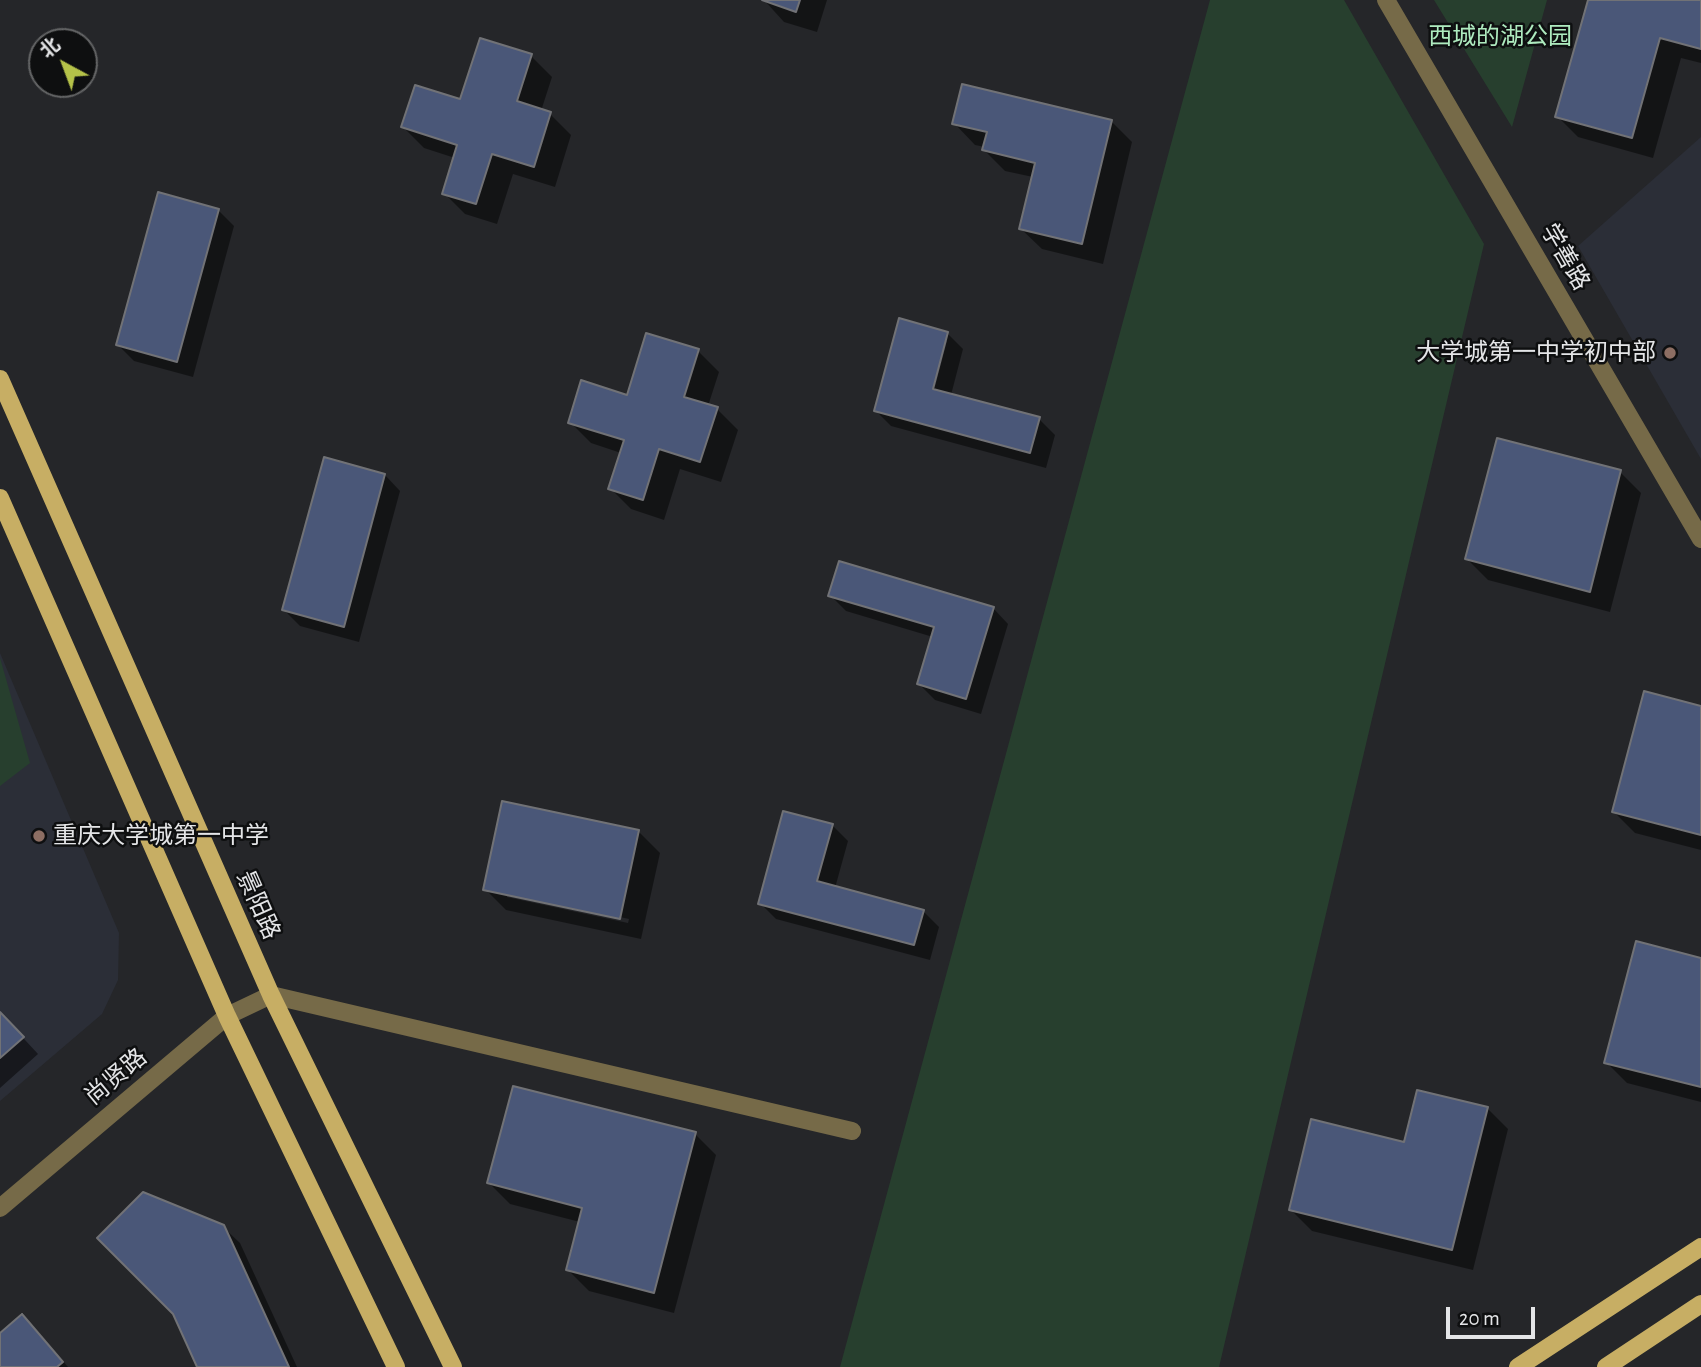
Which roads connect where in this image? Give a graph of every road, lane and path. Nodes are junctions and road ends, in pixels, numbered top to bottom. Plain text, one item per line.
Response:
1 (1386, 0) edge
2 (0, 379) edge
3 (0, 498) edge
4 (1701, 538) edge
5 (271, 995) junction
6 (227, 1016) junction
7 (852, 1131) dead end
8 (0, 1208) edge
9 (1701, 1247) edge
10 (1701, 1304) edge
11 (396, 1367) edge
12 (453, 1367) edge
13 (1518, 1367) edge
14 (1606, 1367) edge

1 - 4 street, 学善路
2 - 5 main road, 景阳路
3 - 6 main road
5 - 6 street, 尚贤路
5 - 7 street
5 - 12 main road, 景阳路
6 - 8 street, 尚贤路
6 - 11 main road
9 - 13 main road
10 - 14 main road

